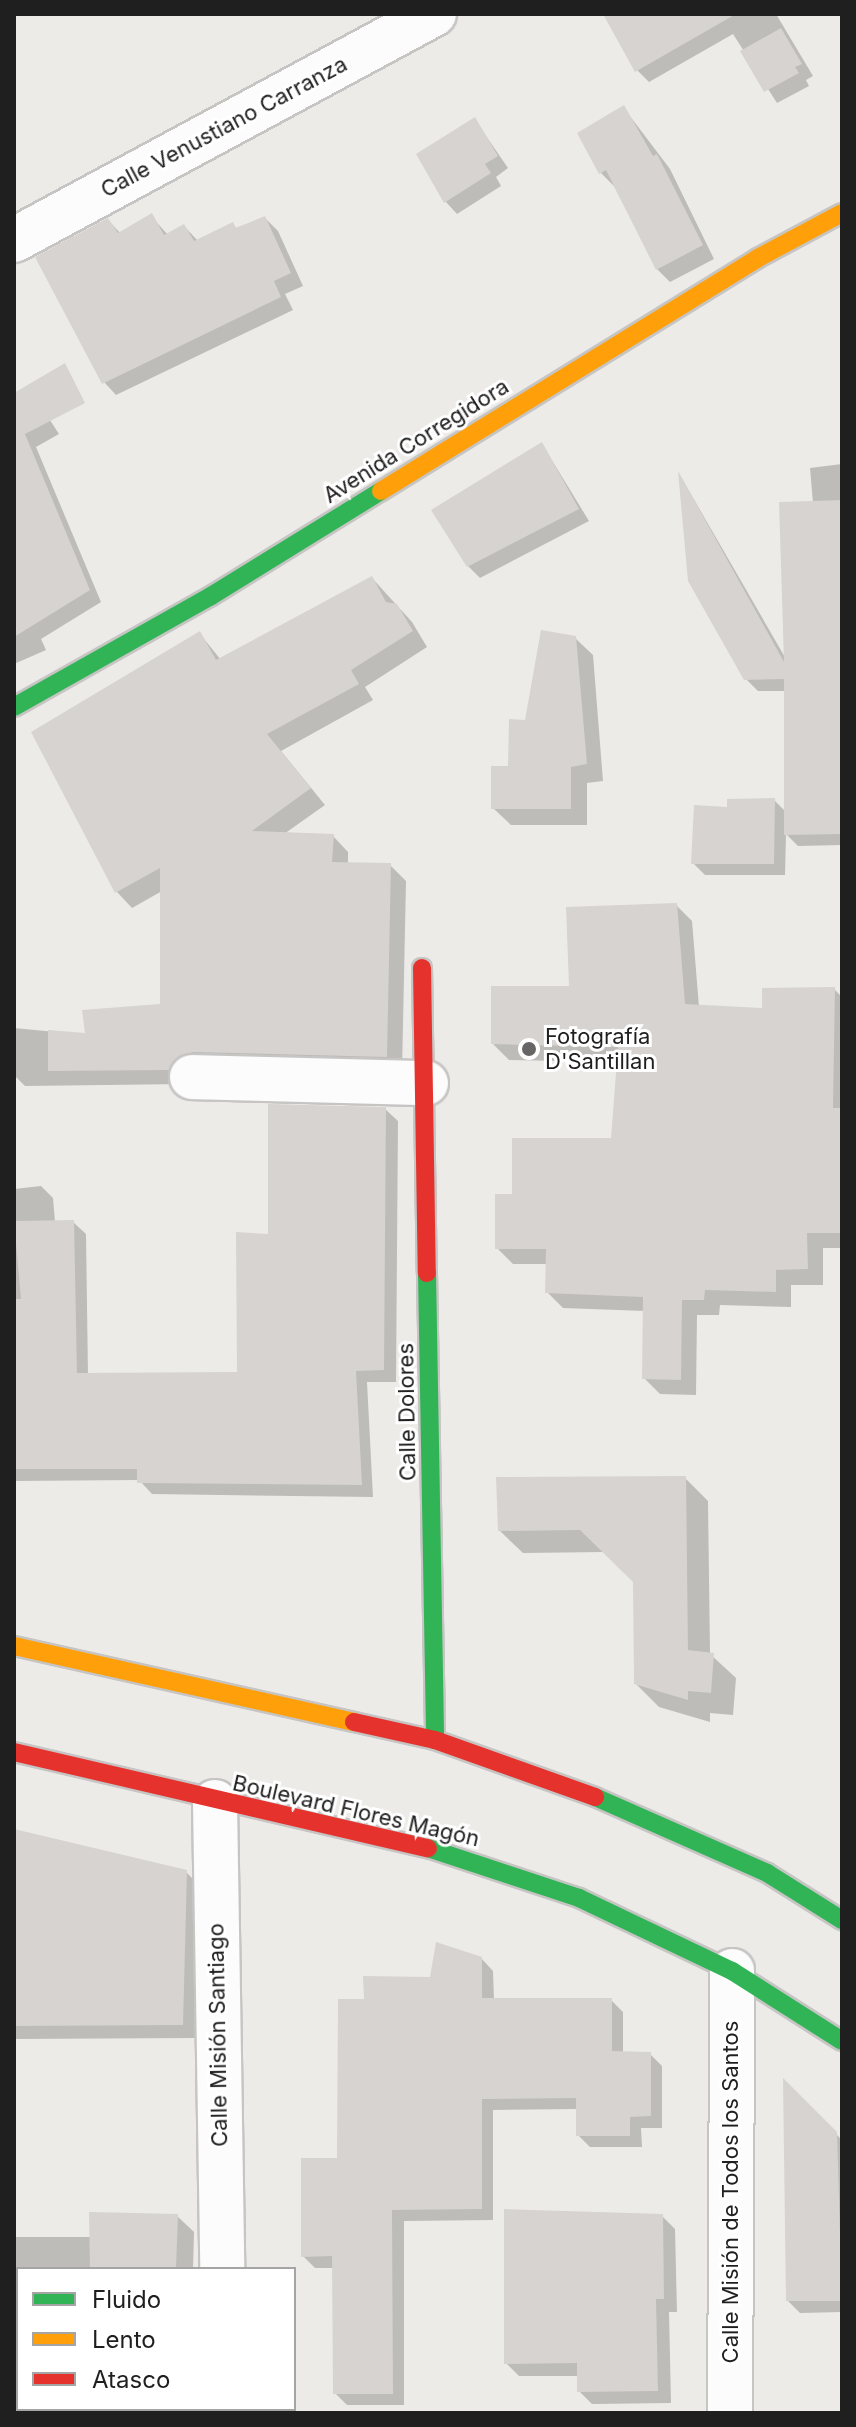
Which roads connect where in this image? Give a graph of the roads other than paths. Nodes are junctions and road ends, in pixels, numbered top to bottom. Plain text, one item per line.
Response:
1 (434, 14) edge
2 (842, 213) edge
3 (14, 240) edge
4 (14, 707) edge
5 (422, 968) dead end
6 (192, 1077) dead end
7 (426, 1083) junction
8 (14, 1646) edge
9 (435, 1740) junction
10 (14, 1752) edge
11 (215, 1802) junction
12 (842, 1920) edge
13 (732, 1971) junction
14 (842, 2041) edge
15 (222, 2267) edge
16 (730, 2413) edge

1 - 3 street, Calle Venustiano Carranza
2 - 4 main road, Avenida Corregidora
5 - 7 main road, Calle Dolores
6 - 7 street
7 - 9 main road, Calle Dolores
8 - 9 main road
9 - 12 main road
10 - 11 main road, Boulevard Flores Magón
11 - 13 main road, Boulevard Flores Magón
11 - 15 street, Calle Misión Santiago
13 - 14 main road, Boulevard Flores Magón
13 - 16 street, Calle Misión de Todos los Santos

